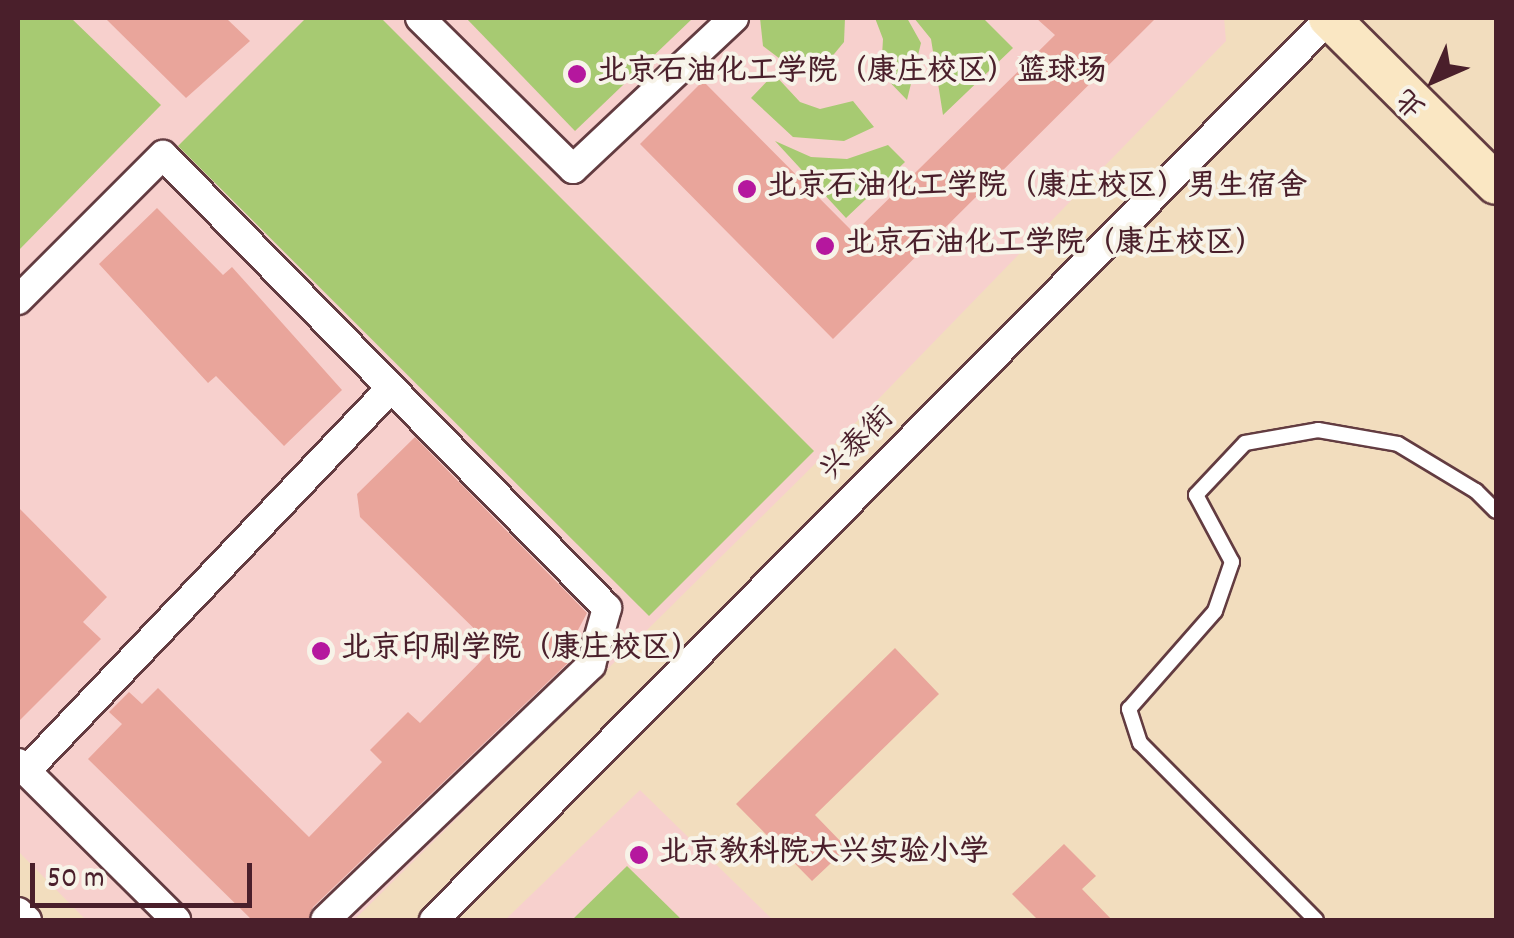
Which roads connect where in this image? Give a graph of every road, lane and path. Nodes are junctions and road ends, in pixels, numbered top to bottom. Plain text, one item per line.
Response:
1 (420, 18) edge
2 (734, 18) edge
3 (1330, 18) edge
4 (1496, 184) edge
5 (18, 300) edge
6 (391, 388) junction
7 (1496, 512) edge
8 (22, 767) edge
9 (18, 912) edge
10 (26, 920) edge
11 (176, 920) edge
12 (325, 920) edge
13 (434, 920) edge
14 (1316, 920) edge

1 - 2 street
3 - 4 street
3 - 13 street, 兴泰街
5 - 6 street
6 - 8 street
6 - 12 street
7 - 14 lane
8 - 11 street
9 - 10 street

